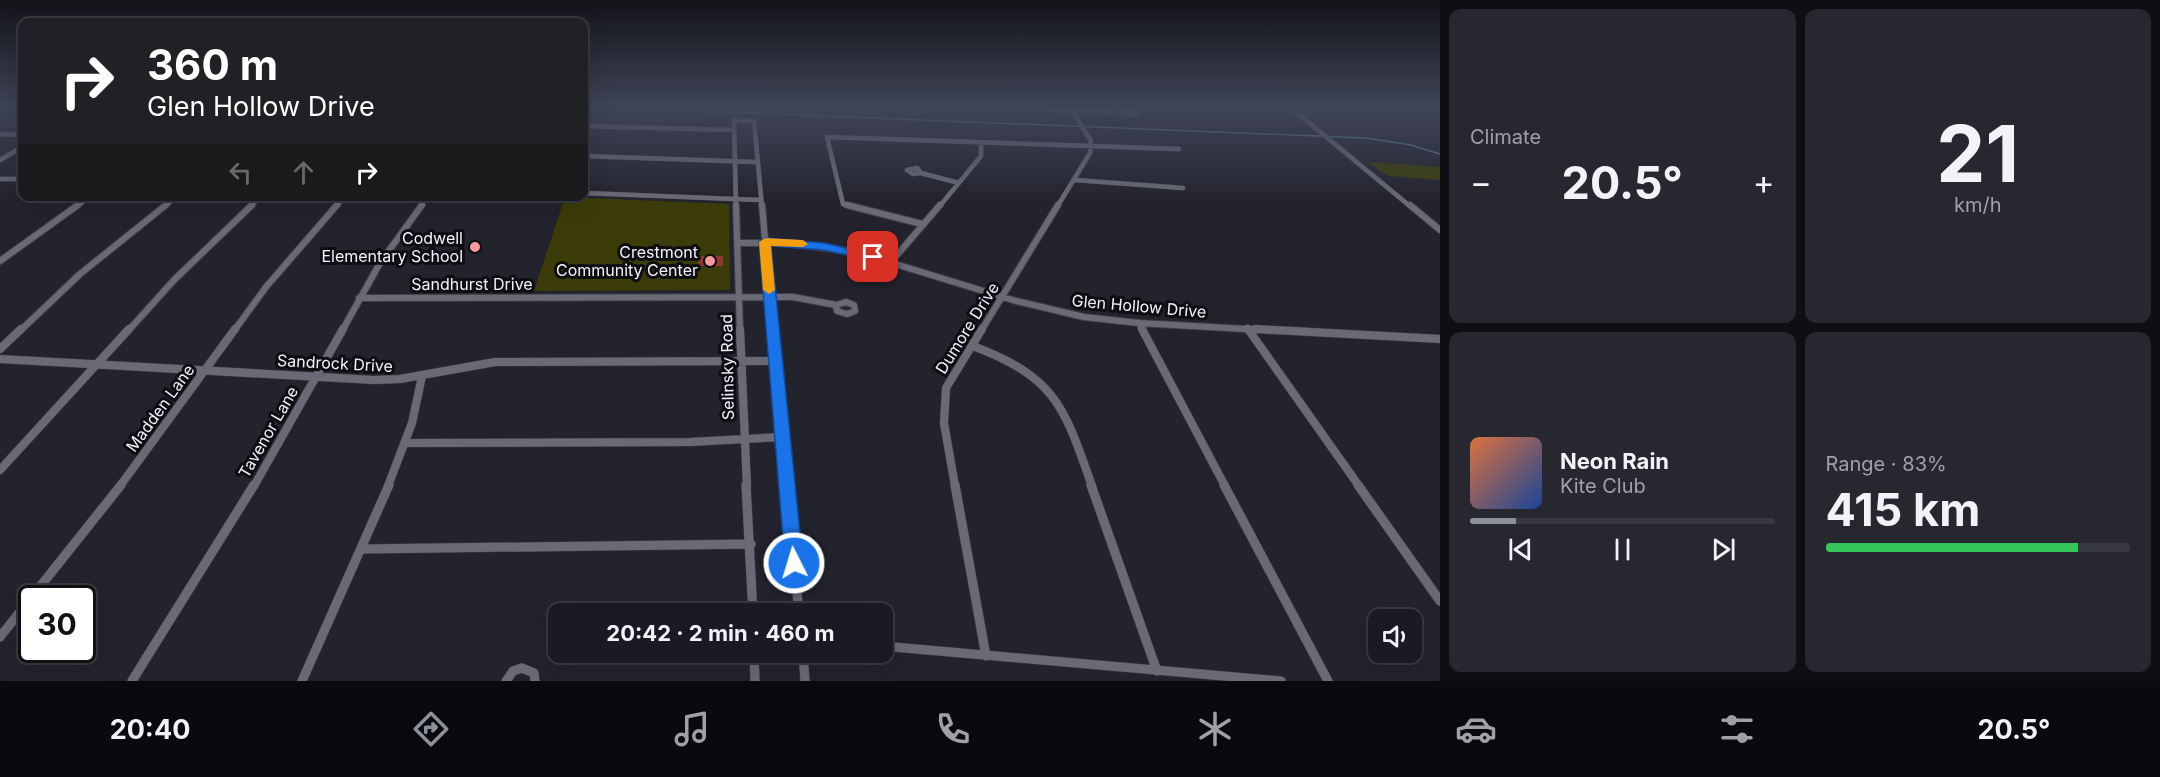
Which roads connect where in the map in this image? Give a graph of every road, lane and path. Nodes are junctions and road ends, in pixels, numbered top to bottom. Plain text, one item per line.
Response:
1 (733, 139) edge
2 (755, 139) edge
3 (827, 139) edge
4 (882, 139) edge
5 (1089, 139) edge
6 (1329, 139) edge
7 (981, 142) junction
8 (1092, 146) junction
9 (1179, 148) dead end
10 (18, 149) edge
11 (588, 156) edge
12 (0, 160) edge
13 (734, 162) junction
14 (756, 162) junction
15 (921, 173) dead end
16 (0, 179) edge
17 (18, 179) edge
18 (1075, 180) junction
19 (959, 183) junction
20 (1183, 188) dead end
21 (588, 194) edge
22 (736, 199) junction
23 (760, 200) junction
24 (84, 201) edge
25 (171, 201) edge
26 (256, 201) edge
27 (341, 201) edge
28 (424, 201) edge
29 (922, 224) junction
30 (1440, 230) edge
31 (765, 242) junction
32 (738, 243) junction
33 (0, 261) edge
34 (891, 262) junction
35 (770, 296) junction
36 (1003, 296) junction
37 (740, 297) junction
38 (359, 298) junction
39 (836, 305) dead end
40 (1139, 323) junction
41 (1247, 328) junction
42 (1440, 339) edge
43 (973, 346) junction
44 (0, 349) edge
45 (0, 359) edge
46 (775, 361) junction
47 (742, 362) junction
48 (97, 364) junction
49 (204, 371) junction
50 (317, 375) junction
51 (422, 376) junction
52 (783, 437) junction
53 (743, 439) junction
54 (406, 443) junction
55 (0, 470) edge
56 (751, 544) junction
57 (363, 549) junction
58 (1440, 600) edge
59 (753, 603) edge
60 (798, 603) edge
61 (0, 637) edge
62 (893, 647) edge
63 (986, 656) junction
64 (754, 663) edge
65 (804, 663) edge
66 (1157, 671) junction
67 (132, 681) edge
68 (302, 681) edge
69 (506, 681) edge
70 (536, 681) edge
71 (755, 681) edge
72 (805, 681) edge
73 (1281, 681) edge
74 (1328, 681) edge

1 - 13 street, Selinsky Road
2 - 14 street, Selinsky Road
3 - 29 street
4 - 7 street
5 - 8 street
6 - 30 street
7 - 8 street
7 - 19 street
8 - 9 street
8 - 18 street, Dumore Drive
10 - 12 street
11 - 13 street
13 - 14 street
13 - 22 street, Selinsky Road
14 - 23 street
15 - 19 street
16 - 17 street
18 - 20 street
18 - 36 street, Dumore Drive
19 - 29 street
21 - 22 street
22 - 23 street
22 - 32 street, Selinsky Road
23 - 31 street
24 - 33 street
25 - 44 street
26 - 48 street
27 - 49 street, Madden Lane
28 - 38 street, Tavenor Lane
29 - 34 street
31 - 32 street, Glen Hollow Drive
31 - 34 street, Glen Hollow Drive
31 - 35 street
32 - 37 street, Selinsky Road
34 - 36 street, Glen Hollow Drive
35 - 37 street, Sandhurst Drive
35 - 39 street, Sandhurst Drive
35 - 46 street
36 - 40 street, Glen Hollow Drive
36 - 43 street, Dumore Drive
37 - 38 street, Sandhurst Drive
37 - 47 street, Selinsky Road
38 - 50 street, Tavenor Lane
40 - 41 street, Glen Hollow Drive
40 - 74 street
41 - 42 street, Glen Hollow Drive
41 - 58 street
43 - 63 street, Dumore Drive
43 - 66 street
45 - 48 street, Sandrock Drive
46 - 47 street, Sandrock Drive
46 - 52 street
47 - 51 street, Sandrock Drive
47 - 53 street, Selinsky Road
48 - 49 street, Sandrock Drive
48 - 55 street
49 - 50 street, Sandrock Drive
49 - 61 street, Madden Lane
50 - 51 street, Sandrock Drive
50 - 67 street, Tavenor Lane
51 - 54 street
52 - 53 street
52 - 60 street
53 - 54 street
53 - 56 street, Selinsky Road
54 - 57 street
56 - 57 street
56 - 59 street, Selinsky Road
57 - 68 street
62 - 63 street
63 - 66 street
64 - 71 street
65 - 72 street
66 - 73 street
69 - 70 street

